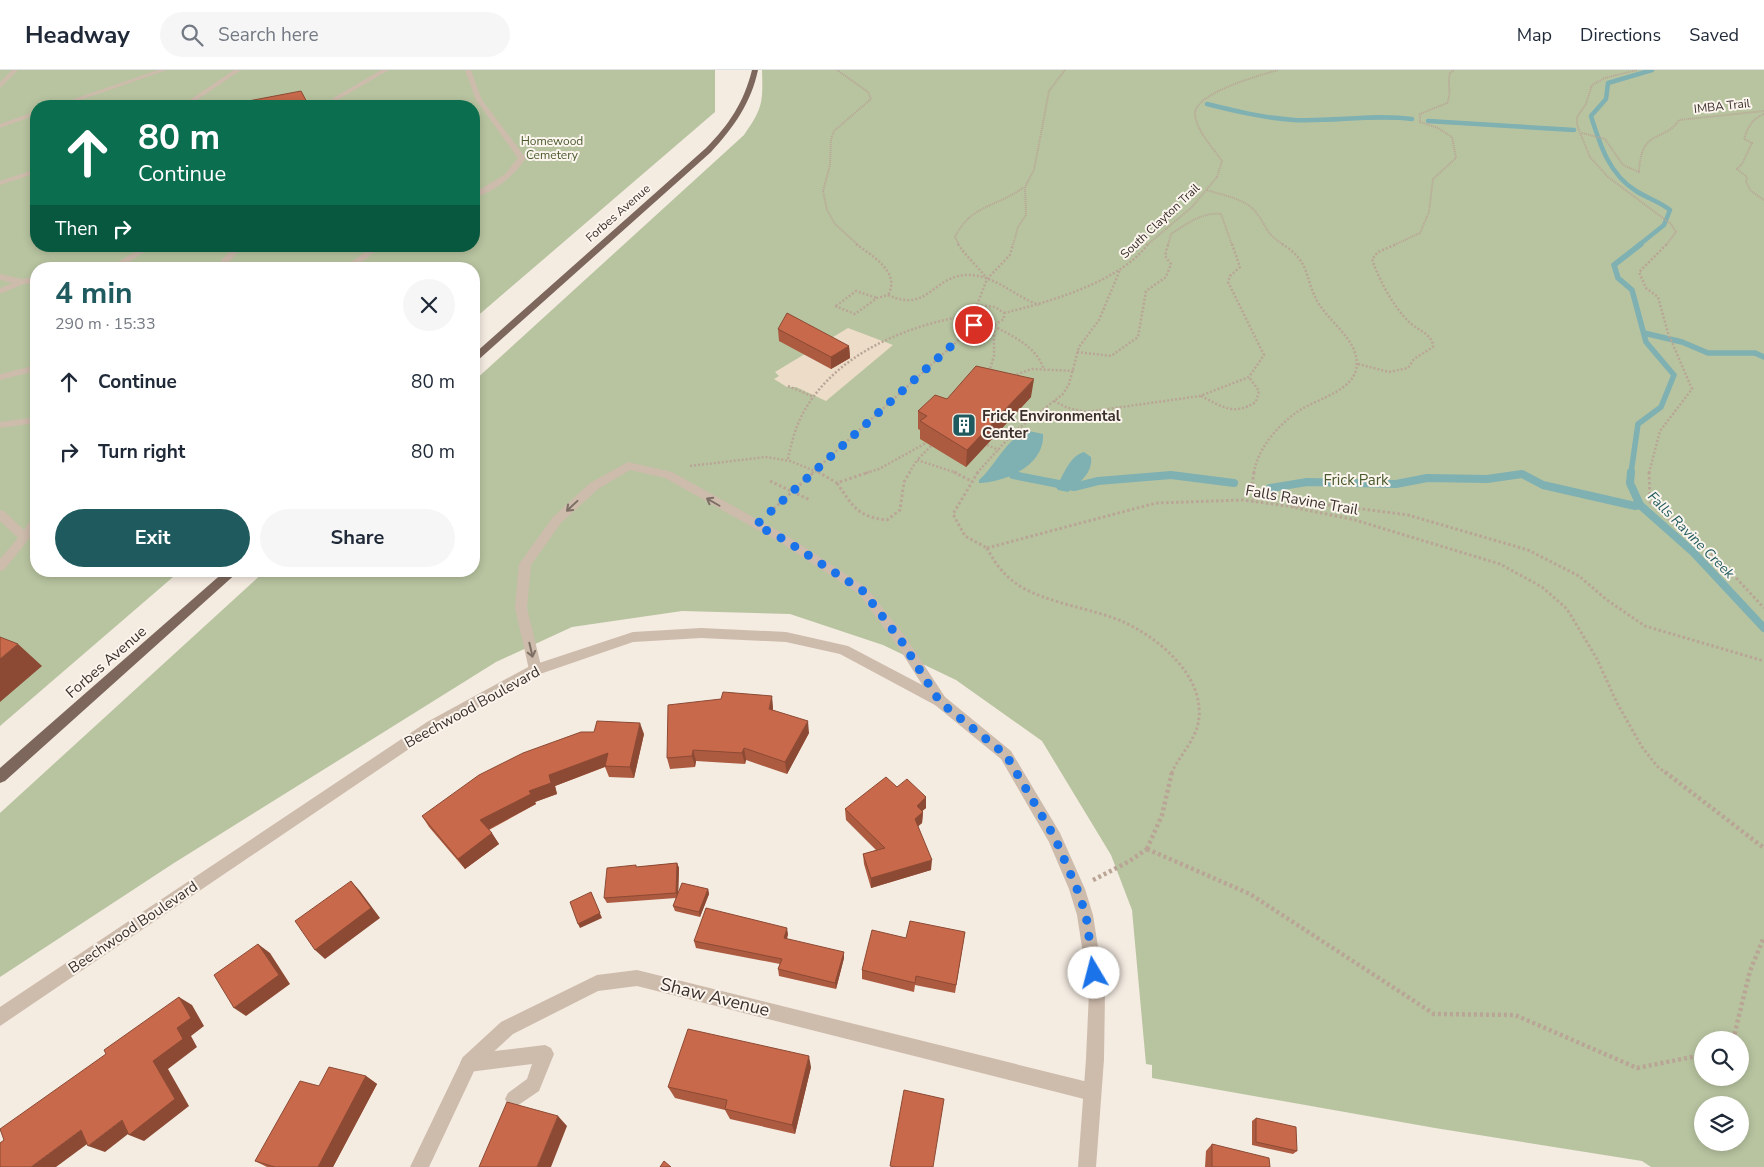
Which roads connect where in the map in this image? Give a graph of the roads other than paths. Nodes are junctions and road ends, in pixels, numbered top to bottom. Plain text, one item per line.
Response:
1 (9, 70) edge
2 (14, 70) edge
3 (164, 70) edge
4 (238, 70) edge
5 (386, 70) edge
6 (468, 70) edge
7 (754, 70) edge
8 (0, 73) edge
9 (0, 86) edge
10 (75, 100) edge
11 (193, 100) edge
12 (335, 100) edge
13 (479, 100) edge
14 (480, 101) edge
15 (30, 115) edge
16 (0, 126) edge
17 (30, 173) edge
18 (0, 183) edge
19 (480, 193) edge
20 (140, 252) edge
21 (234, 252) edge
22 (370, 252) edge
23 (123, 262) edge
24 (224, 262) edge
25 (356, 262) edge
26 (0, 276) edge
27 (30, 281) edge
28 (22, 282) junction
29 (0, 291) edge
30 (480, 354) edge
31 (30, 370) edge
32 (0, 377) edge
33 (30, 421) edge
34 (0, 425) edge
35 (0, 514) edge
36 (30, 530) edge
37 (25, 538) junction
38 (0, 567) edge
39 (226, 577) edge
40 (535, 670) junction
41 (940, 702) junction
42 (0, 777) edge
43 (0, 1017) edge
44 (469, 1063) junction
45 (1092, 1092) junction
46 (514, 1099) dead end
47 (419, 1167) edge
48 (1087, 1167) edge

1 - 8 street
2 - 9 street
3 - 10 street
4 - 11 street
5 - 12 street
6 - 13 street
7 - 30 main road, Forbes Avenue
14 - 19 street
15 - 16 street
17 - 18 street
20 - 23 street
21 - 24 street
22 - 25 street
26 - 28 street
27 - 28 street
28 - 29 street
31 - 32 street
33 - 34 street
35 - 37 street
36 - 37 street
37 - 38 street
39 - 42 main road, Forbes Avenue
40 - 41 street, Beechwood Boulevard
41 -> 40 street
40 - 43 street, Beechwood Boulevard
41 - 45 street, Beechwood Boulevard
44 - 45 street, Shaw Avenue
44 - 46 street
44 - 47 street, Shaw Avenue
45 - 48 street, Beechwood Boulevard

